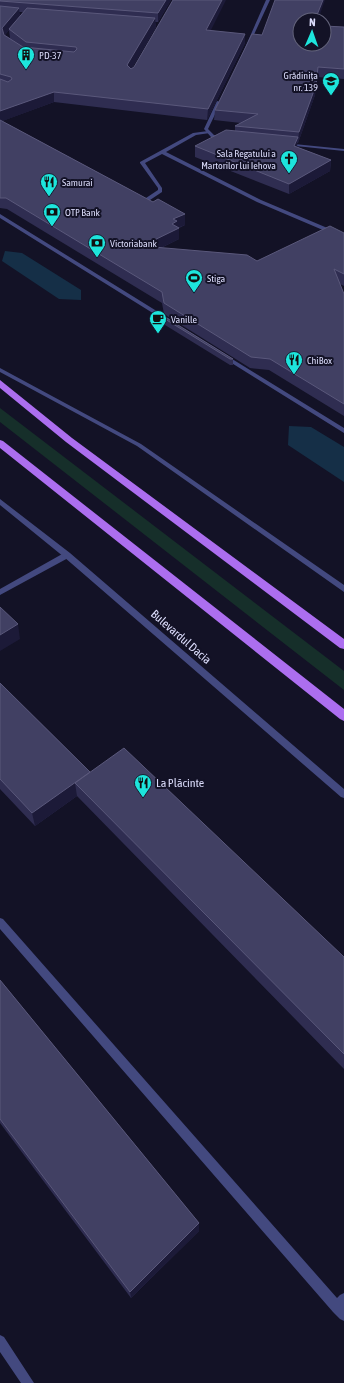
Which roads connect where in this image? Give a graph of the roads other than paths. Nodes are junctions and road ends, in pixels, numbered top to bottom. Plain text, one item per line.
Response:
1 (268, 0) edge
2 (240, 60) edge
3 (221, 99) edge
4 (208, 132) junction
5 (232, 139) edge
6 (277, 143) edge
7 (344, 150) edge
8 (162, 152) junction
9 (148, 199) edge
10 (0, 216) edge
11 (344, 237) edge
12 (177, 326) edge
13 (217, 351) edge
14 (0, 370) edge
15 (0, 382) edge
16 (344, 430) edge
17 (0, 443) edge
18 (0, 501) edge
19 (67, 555) junction
20 (344, 589) edge
21 (0, 592) edge
22 (344, 645) edge
23 (344, 716) edge
24 (344, 794) edge
25 (0, 922) edge
26 (342, 1308) edge
27 (0, 1342) edge
28 (28, 1383) edge

1 - 2 street
3 - 4 street
4 - 5 street
4 - 8 street
6 - 7 street
8 - 9 street
8 - 11 street
10 - 12 street
13 - 16 street
14 - 20 street
15 - 22 main road
17 - 23 main road
18 - 19 street, Bulevardul Dacia
19 - 21 street
19 - 24 street, Bulevardul Dacia
25 - 26 street
27 - 28 street

